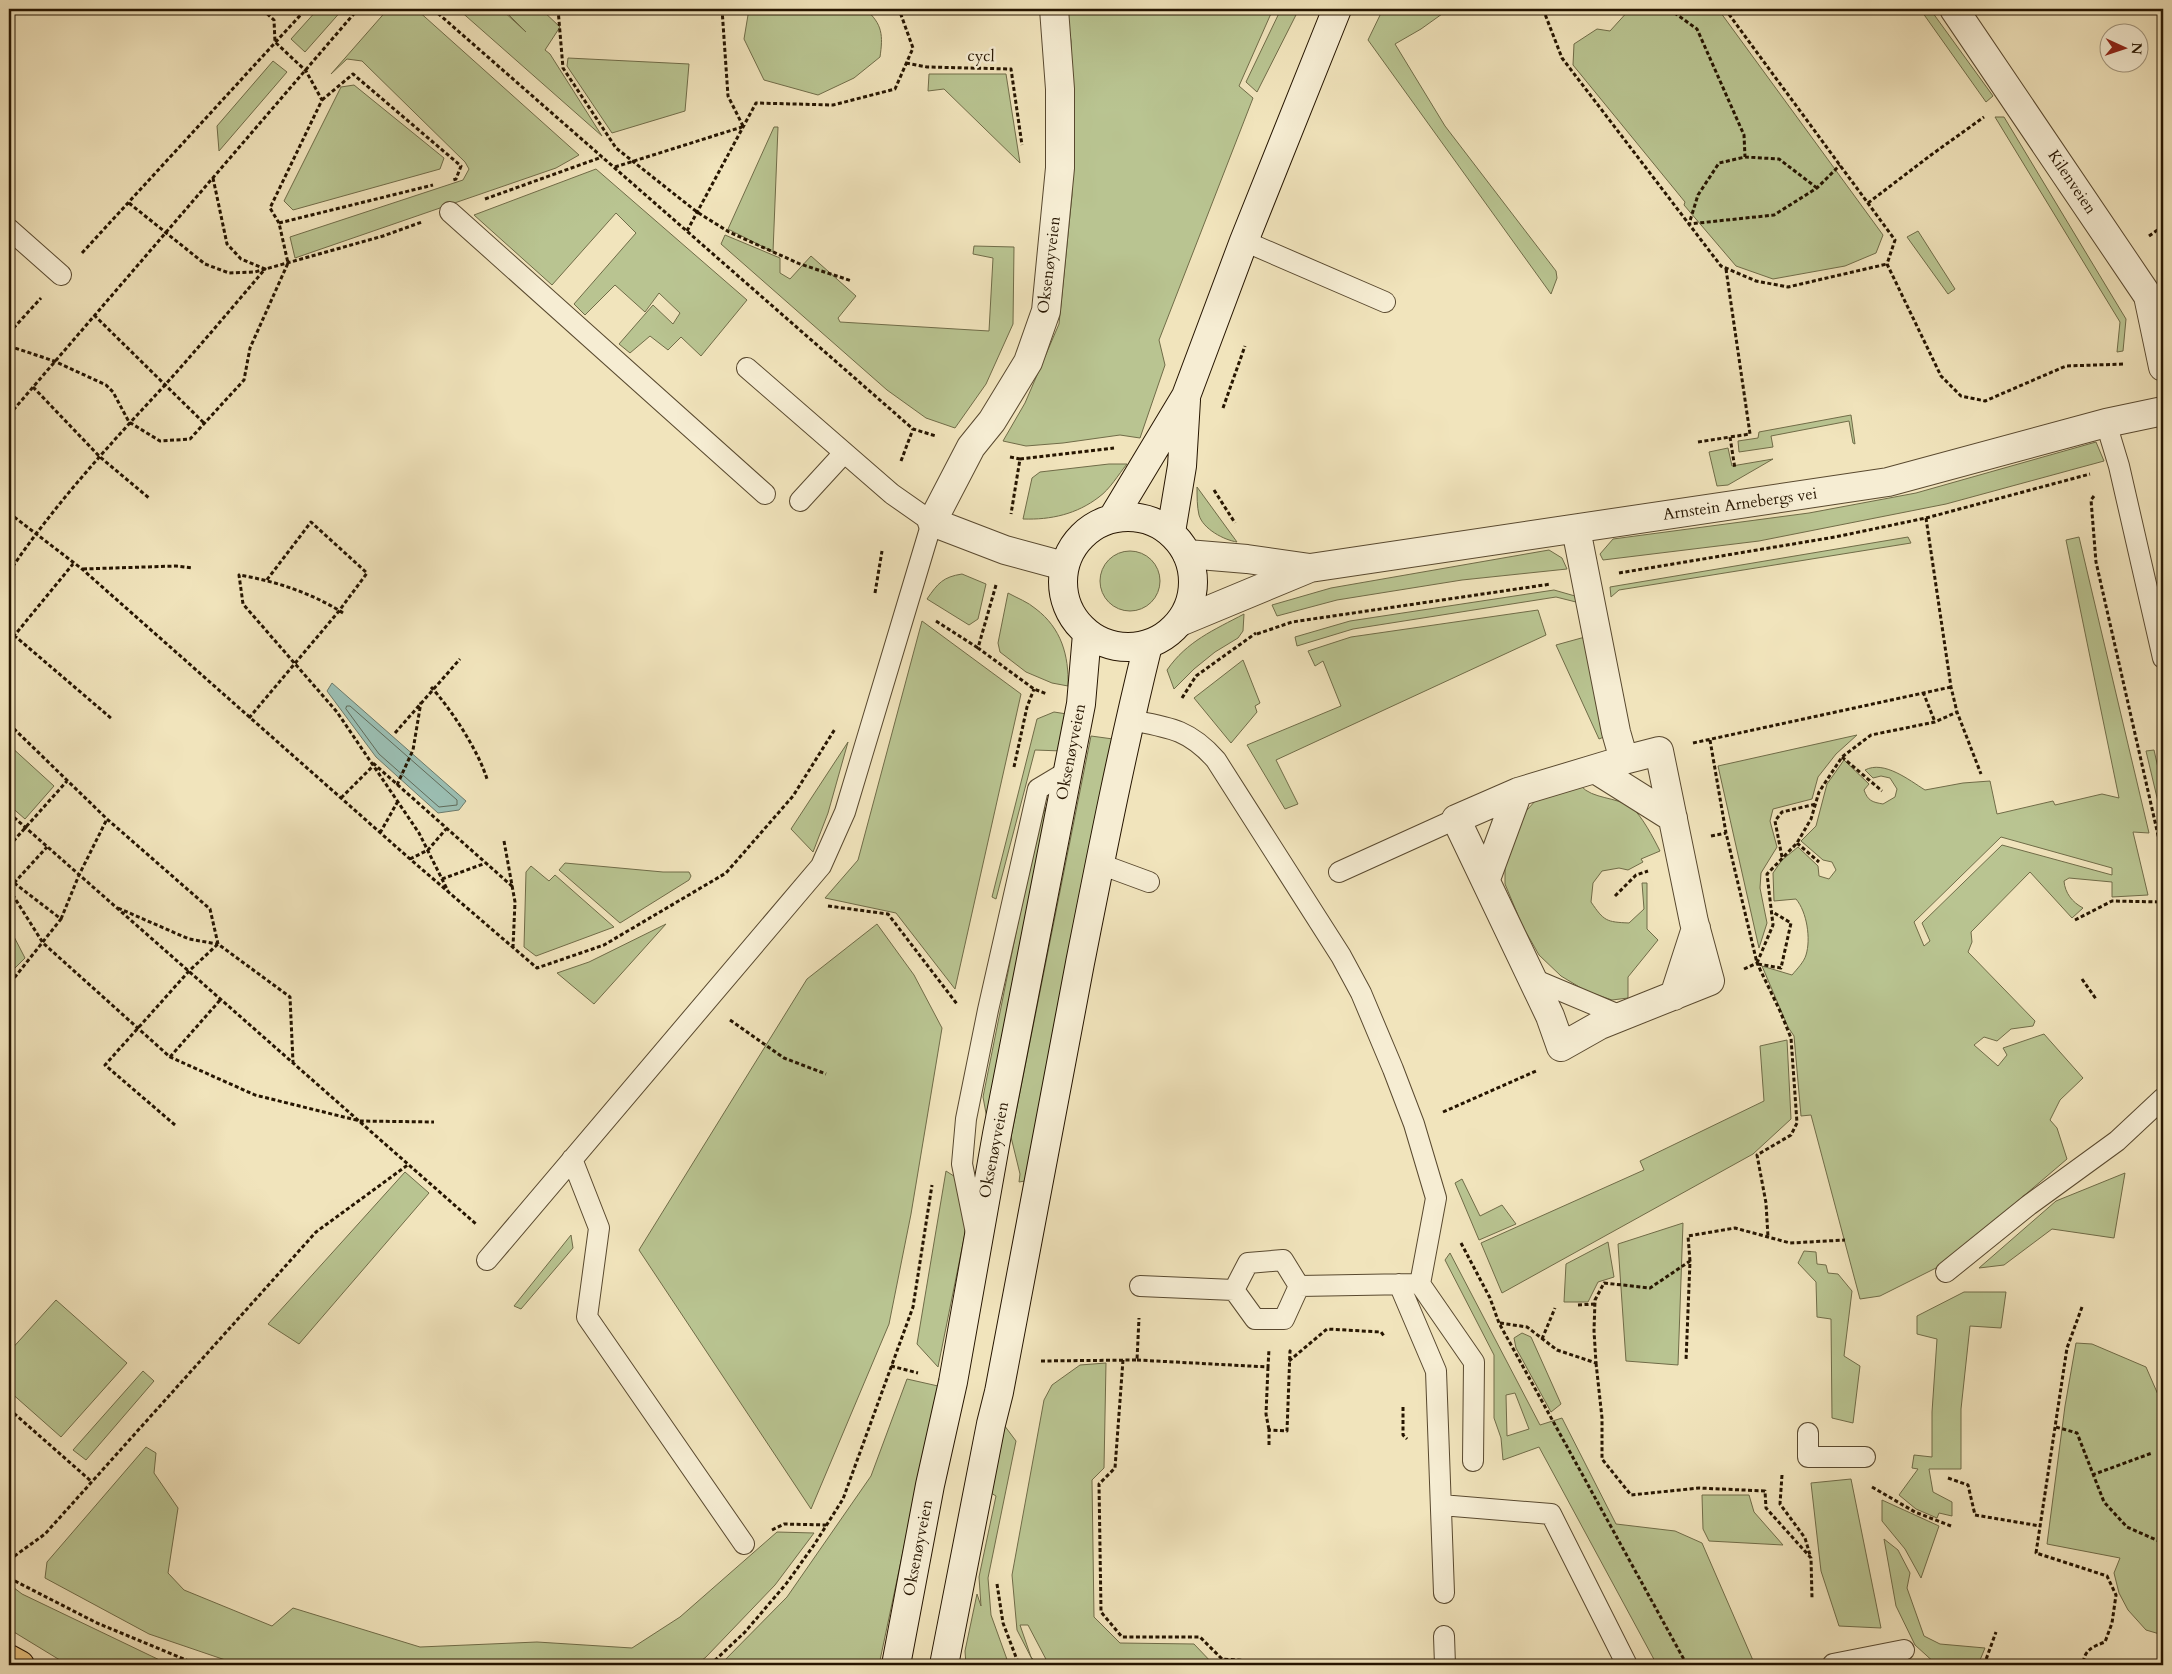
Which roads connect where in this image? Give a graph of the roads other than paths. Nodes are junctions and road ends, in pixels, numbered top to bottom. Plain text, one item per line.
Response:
1 (1054, 9) edge
2 (1337, 9) edge
3 (1954, 9) edge
4 (450, 212) road end
5 (9, 229) edge
6 (1244, 241) junction
7 (61, 275) road end
8 (1385, 302) dead end
9 (2163, 367) edge
10 (747, 368) dead end
11 (1186, 396) junction
12 (2163, 411) edge
13 (2106, 423) junction
14 (844, 453) junction
15 (765, 494) dead end
16 (800, 501) dead end
17 (1112, 519) junction
18 (932, 522) junction
19 (1576, 529) junction
20 (1171, 532) junction
21 (1187, 554) junction
22 (1064, 566) junction
23 (1310, 568) junction
24 (1180, 622) junction
25 (1087, 634) junction
26 (1148, 645) junction
27 (2163, 658) edge
28 (1130, 720) junction
29 (1624, 760) junction
30 (1595, 769) junction
31 (1518, 792) junction
32 (1673, 818) junction
33 (1456, 820) junction
34 (1100, 864) junction
35 (1339, 872) dead end
36 (1486, 879) junction
37 (1149, 882) dead end
38 (1696, 928) junction
39 (1533, 980) junction
40 (1674, 996) junction
41 (1621, 1016) junction
42 (2163, 1098) edge
43 (572, 1159) junction
44 (494, 1253) road end
45 (1946, 1272) dead end
46 (1399, 1284) junction
47 (1420, 1284) junction
48 (1140, 1286) road end
49 (1299, 1286) junction
50 (1234, 1290) junction
51 (1808, 1433) dead end
52 (1865, 1457) dead end
53 (1473, 1461) dead end
54 (1441, 1505) junction
55 (744, 1544) road end
56 (1444, 1593) dead end
57 (1444, 1636) dead end
58 (1904, 1650) dead end
59 (9, 1659) edge
60 (1832, 1664) dead end
61 (20, 1665) edge
62 (896, 1665) edge
63 (944, 1665) edge
64 (1445, 1665) edge
65 (1627, 1665) edge

1 - 18 street, Oksenøyveien
2 - 6 street
3 - 9 street, Kilenveien
4 - 15 lane
5 - 7 lane
6 - 8 lane
6 - 11 street
10 - 14 lane
11 - 17 street
11 - 20 street
12 - 13 street, Arnstein Arnebergs vei
13 - 19 street, Arnstein Arnebergs vei
13 - 27 lane
14 - 16 lane
14 - 18 lane
17 - 20 street
17 - 22 street
18 - 22 street
18 - 43 lane
19 - 23 street, Arnstein Arnebergs vei
19 - 29 street
20 - 21 street
21 - 23 street, Arnstein Arnebergs vei
21 - 24 street
22 - 25 street
23 - 24 street, Arnstein Arnebergs vei
24 - 26 street
25 - 26 street
25 - 62 street, Oksenøyveien
26 - 28 street
28 - 34 street
28 - 47 lane
29 - 30 street
29 - 32 street
30 - 31 street
30 - 32 street
31 - 33 street
31 - 36 street
32 - 38 street
33 - 35 lane
33 - 36 street
34 - 37 lane
34 - 63 street
36 - 39 street
38 - 40 street
38 - 40 street
39 - 41 lane
39 - 41 street
40 - 41 street
42 - 45 lane
43 - 44 lane
43 - 55 lane
46 - 47 lane
46 - 49 lane
46 - 54 lane
47 - 53 lane
48 - 50 lane
49 - 50 lane
49 - 50 lane
51 - 52 lane
54 - 56 lane
54 - 65 lane
57 - 64 lane
58 - 60 lane
59 - 61 main road

